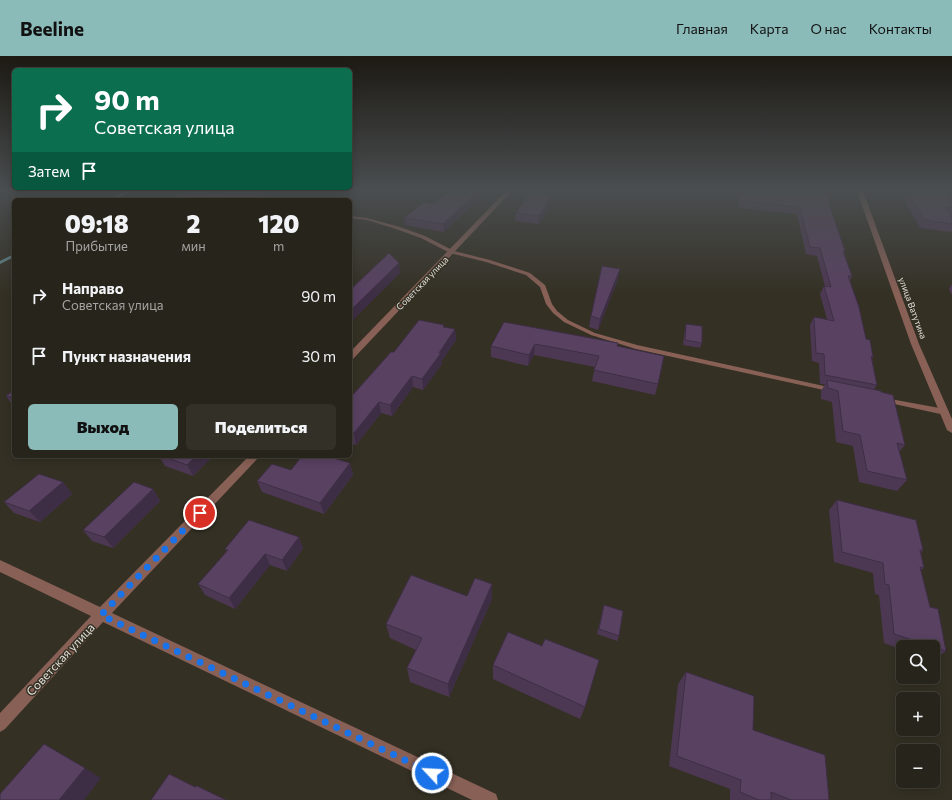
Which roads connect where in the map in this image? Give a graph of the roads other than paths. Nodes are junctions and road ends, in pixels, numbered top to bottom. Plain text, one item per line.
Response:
1 (388, 226) edge
2 (477, 226) edge
3 (872, 226) edge
4 (452, 252) junction
5 (352, 355) edge
6 (838, 391) edge
7 (876, 398) edge
8 (945, 412) junction
9 (952, 430) edge
10 (253, 458) edge
11 (0, 566) edge
12 (101, 615) junction
13 (0, 724) edge
14 (490, 800) edge

1 - 4 lane
2 - 4 street, Советская улица
3 - 8 street, улица Ватутина
4 - 5 street, Советская улица
4 - 6 lane
7 - 8 lane
8 - 9 street, улица Ватутина
10 - 12 street, Советская улица
11 - 12 street
12 - 13 street, Советская улица
12 - 14 street

